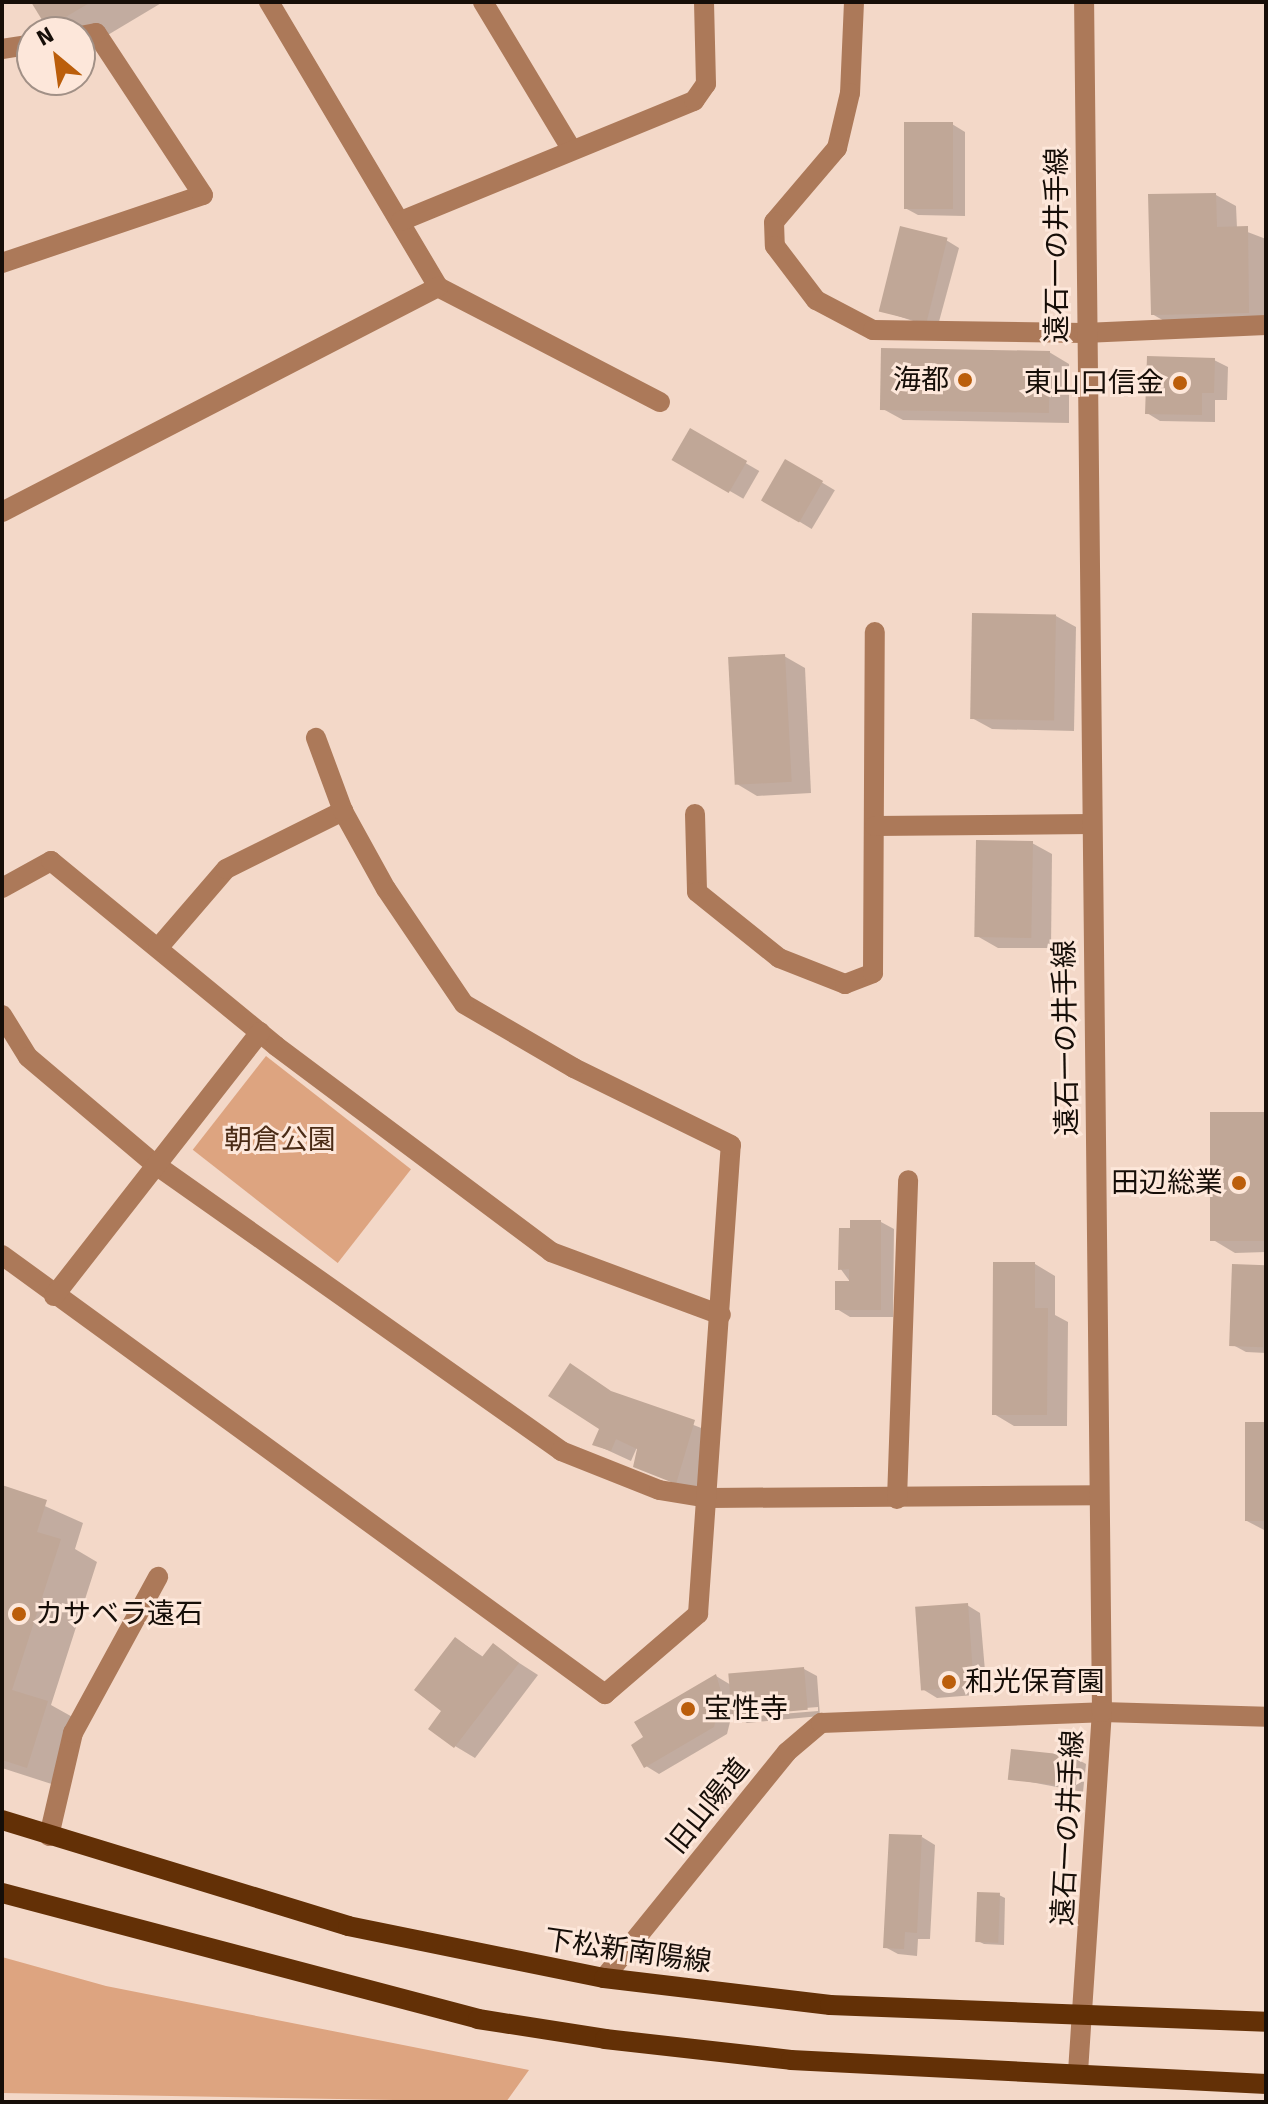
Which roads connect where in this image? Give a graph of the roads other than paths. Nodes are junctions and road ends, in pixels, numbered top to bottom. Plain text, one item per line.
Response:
1 (269, 2) edge
2 (483, 2) edge
3 (704, 2) edge
4 (854, 2) edge
5 (1084, 2) edge
6 (96, 33) edge
7 (570, 147) junction
8 (401, 221) junction
9 (2, 263) edge
10 (438, 287) junction
11 (1266, 325) edge
12 (1084, 333) junction
13 (660, 402) dead end
14 (2, 512) edge
15 (875, 632) dead end
16 (316, 738) dead end
17 (343, 811) junction
18 (695, 814) dead end
19 (1091, 824) junction
20 (875, 826) junction
21 (2, 888) edge
22 (158, 948) junction
23 (2, 1015) edge
24 (260, 1032) junction
25 (156, 1165) junction
26 (908, 1180) dead end
27 (2, 1255) edge
28 (54, 1296) junction
29 (721, 1315) junction
30 (1099, 1495) junction
31 (709, 1498) junction
32 (897, 1499) junction
33 (158, 1577) dead end
34 (1102, 1712) junction
35 (1266, 1717) edge
36 (2, 1820) edge
37 (49, 1836) junction
38 (2, 1893) edge
39 (604, 1978) junction
40 (1086, 2013) junction
41 (1266, 2022) edge
42 (1078, 2072) junction
43 (1266, 2084) edge

1 - 8 street
2 - 7 street
3 - 7 street
4 - 12 street
5 - 12 street, 遠石一の井手線
6 - 9 street
7 - 8 street
8 - 10 street
10 - 13 street
10 - 14 street
11 - 12 street
12 - 19 street, 遠石一の井手線
15 - 20 street
16 - 17 street
17 - 22 street
17 - 29 street
18 - 20 street
19 - 20 street
19 - 30 street, 遠石一の井手線
21 - 22 street
22 - 24 street
23 - 25 street
24 - 25 street
24 - 29 street
25 - 28 street
25 - 31 street
26 - 32 street
27 - 28 street
28 - 31 street
29 - 31 street
30 - 32 street
30 - 34 street, 遠石一の井手線
31 - 32 street
33 - 37 street
34 - 35 street, 旧山陽道
34 - 39 street, 旧山陽道
34 - 40 street, 遠石一の井手線
36 - 37 main road, 下松新南陽線
37 - 39 main road, 下松新南陽線
38 - 42 main road
39 - 40 main road, 下松新南陽線
40 - 41 main road, 下松新南陽線
40 - 42 street, 遠石一の井手線
42 - 43 main road

